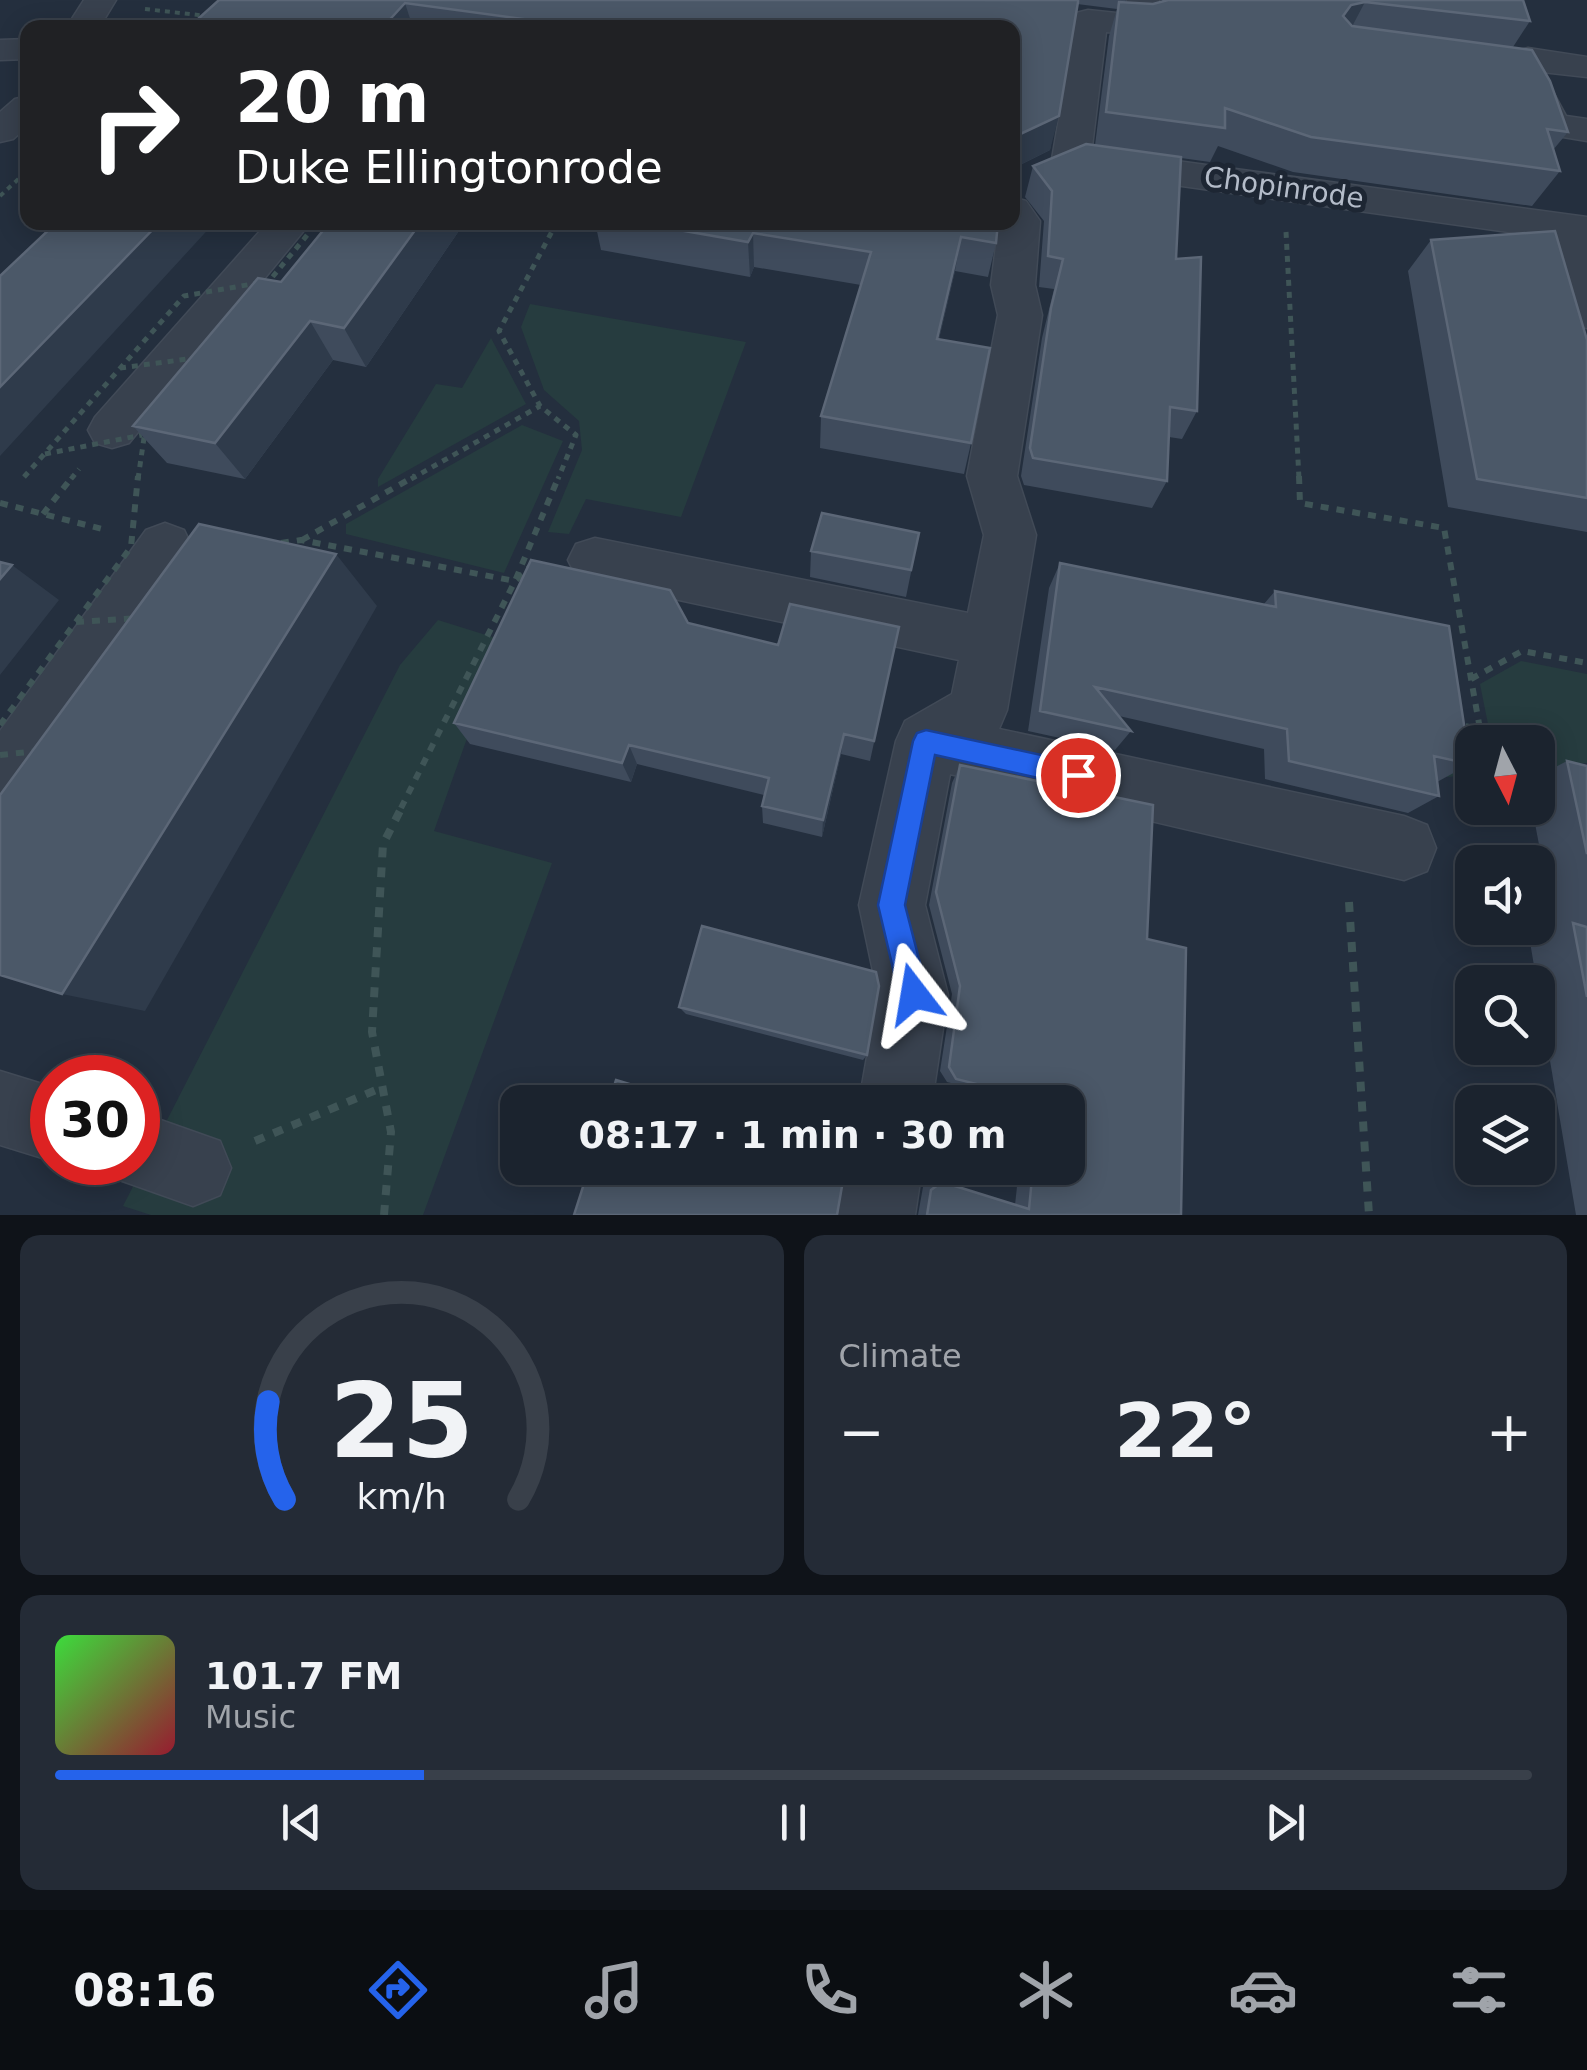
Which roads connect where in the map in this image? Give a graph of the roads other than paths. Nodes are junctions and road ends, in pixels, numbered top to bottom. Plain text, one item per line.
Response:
1 (1143, 0) edge
2 (1049, 15) edge
3 (1088, 20) junction
4 (1587, 66) edge
5 (1485, 67) edge
6 (1524, 72) junction
7 (20, 114) edge
8 (1587, 130) edge
9 (0, 131) edge
10 (1033, 182) edge
11 (1020, 221) edge
12 (1573, 228) edge
13 (285, 230) edge
14 (1019, 230) edge
15 (1587, 312) edge
16 (135, 429) edge
17 (166, 545) dead end
18 (595, 560) road end
19 (990, 642) junction
20 (926, 741) junction
21 (20, 766) edge
22 (1404, 848) dead end
23 (898, 1085) edge
24 (0, 1108) edge
25 (30, 1117) edge
26 (881, 1185) edge
27 (876, 1215) edge

1 - 3 street
2 - 3 street
3 - 10 street
4 - 6 street
5 - 6 street
6 - 8 street
7 - 9 street
10 - 11 street
10 - 12 street, Chopinrode
12 - 15 street, Chopinrode
13 - 16 street
14 - 19 street
17 - 21 street
18 - 19 street
19 - 20 street
20 - 22 street
20 - 23 street
24 - 25 street
26 - 27 street

